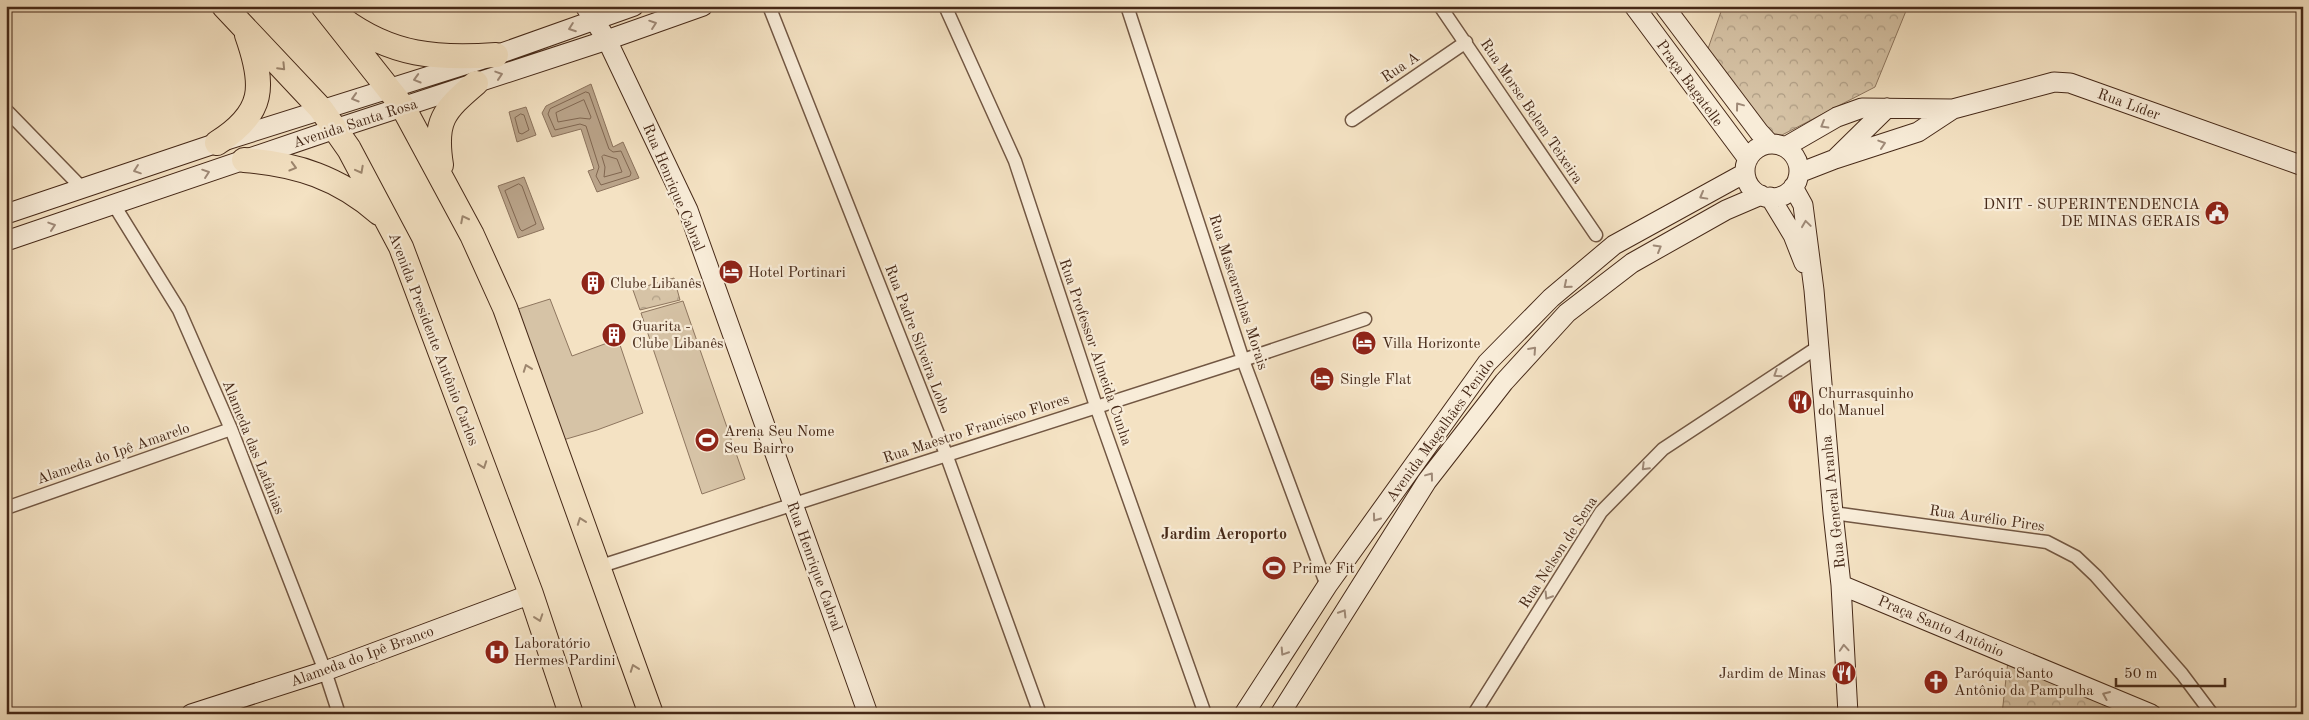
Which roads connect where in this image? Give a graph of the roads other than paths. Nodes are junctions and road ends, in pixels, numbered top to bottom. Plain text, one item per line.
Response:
1 (224, 6) edge
2 (323, 6) edge
3 (634, 6) edge
4 (704, 6) edge
5 (769, 6) edge
6 (945, 6) edge
7 (1127, 6) edge
8 (1440, 6) edge
9 (1634, 6) edge
10 (1664, 6) edge
11 (590, 13) edge
12 (245, 29) junction
13 (607, 40) junction
14 (1466, 42) junction
15 (496, 55) junction
16 (476, 83) junction
17 (396, 97) junction
18 (1887, 108) junction
19 (321, 109) junction
20 (6, 110) edge
21 (1952, 110) junction
22 (1352, 120) dead end
23 (335, 128) junction
24 (217, 143) junction
25 (1778, 145) junction
26 (1835, 159) junction
27 (244, 160) junction
28 (1746, 166) junction
29 (2303, 166) edge
30 (442, 177) junction
31 (1796, 180) junction
32 (83, 188) junction
33 (1766, 196) junction
34 (114, 205) junction
35 (6, 214) edge
36 (387, 220) junction
37 (1596, 235) dead end
38 (6, 241) edge
39 (1814, 290) junction
40 (1365, 319) dead end
41 (1818, 347) junction
42 (1244, 360) junction
43 (1096, 406) junction
44 (231, 429) junction
45 (946, 454) junction
46 (793, 505) junction
47 (6, 508) edge
48 (1833, 513) junction
49 (598, 567) junction
50 (1841, 585) junction
51 (1326, 586) junction
52 (530, 594) junction
53 (324, 671) junction
54 (191, 714) edge
55 (339, 714) edge
56 (571, 714) edge
57 (651, 714) edge
58 (868, 714) edge
59 (1040, 714) edge
60 (1205, 714) edge
61 (1244, 714) edge
62 (1280, 714) edge
63 (1474, 714) edge
64 (1848, 714) edge
65 (2151, 714) edge
66 (2212, 714) edge

1 - 12 highway, Avenida Presidente Antônio Carlos
2 - 15 highway
2 - 17 highway
3 - 11 street, Avenida Santa Rosa
13 -> 4 street, Avenida Santa Rosa
5 - 45 street, Rua Padre Silveira Lobo
6 - 43 street, Rua Professor Almeida Cunha
7 - 42 street, Rua Mascarenhas Morais
8 - 14 street, Rua Morse Belem Teixeira
9 - 28 street, Praça Bagatelle
25 -> 10 street, Praça Bagatelle
11 - 13 street, Rua Henrique Cabral
11 -> 15 street, Avenida Santa Rosa
12 -> 19 highway, Avenida Presidente Antônio Carlos
12 - 24 highway
16 -> 13 street, Avenida Santa Rosa
13 - 46 street, Rua Henrique Cabral
14 - 22 street, Rua A
14 - 37 street, Rua Morse Belem Teixeira
15 -> 17 street, Avenida Santa Rosa
16 - 17 street, Avenida Santa Rosa
16 - 30 highway
17 -> 19 street, Avenida Santa Rosa
17 - 23 street, Avenida Santa Rosa
17 - 30 highway
18 - 21 street, Rua Líder
18 -> 25 street, Rua Líder
18 - 26 street, Rua Líder
19 - 23 highway, Avenida Presidente Antônio Carlos
19 - 24 street, Avenida Santa Rosa
20 - 32 street
26 -> 21 street, Rua Líder
21 - 29 street, Rua Líder
23 - 27 street, Avenida Santa Rosa
23 -> 36 highway, Avenida Presidente Antônio Carlos
24 -> 32 street, Avenida Santa Rosa
25 - 28 street
25 - 31 street
26 - 31 street, Rua Líder
34 -> 27 street, Avenida Santa Rosa
27 -> 36 highway
28 - 33 street
28 -> 51 street, Avenida Magalhães Penido
49 -> 30 highway
31 - 33 street
39 -> 31 street, Rua General Aranha
32 - 35 street, Avenida Santa Rosa
33 - 39 street, Rua General Aranha
62 -> 33 street, Avenida Magalhães Penido
38 -> 34 street, Avenida Santa Rosa
34 - 44 street, Alameda das Latânias
36 -> 52 highway, Avenida Presidente Antônio Carlos
39 - 41 street, Rua General Aranha
40 - 42 street, Rua Maestro Francisco Flores
41 - 48 street, Rua General Aranha
41 -> 63 street, Rua Nelson de Sena
42 - 43 street, Rua Maestro Francisco Flores
42 - 51 street, Rua Mascarenhas Morais
43 - 45 street, Rua Maestro Francisco Flores
43 - 60 street, Rua Professor Almeida Cunha
44 - 47 street, Alameda do Ipê Amarelo
44 - 53 street, Alameda das Latânias
45 - 46 street, Rua Maestro Francisco Flores
45 - 59 street, Rua Padre Silveira Lobo
46 - 49 street, Rua Maestro Francisco Flores
46 - 58 street, Rua Henrique Cabral
48 - 50 street, Rua General Aranha
48 - 66 street, Rua Aurélio Pires
57 -> 49 highway
64 -> 50 street, Rua General Aranha
65 -> 50 street, Praça Santo Antônio
51 -> 61 street, Avenida Magalhães Penido
52 - 53 street, Alameda do Ipê Branco
52 -> 56 highway, Avenida Presidente Antônio Carlos
53 - 54 street, Alameda do Ipê Branco
53 - 55 street, Alameda das Latânias

